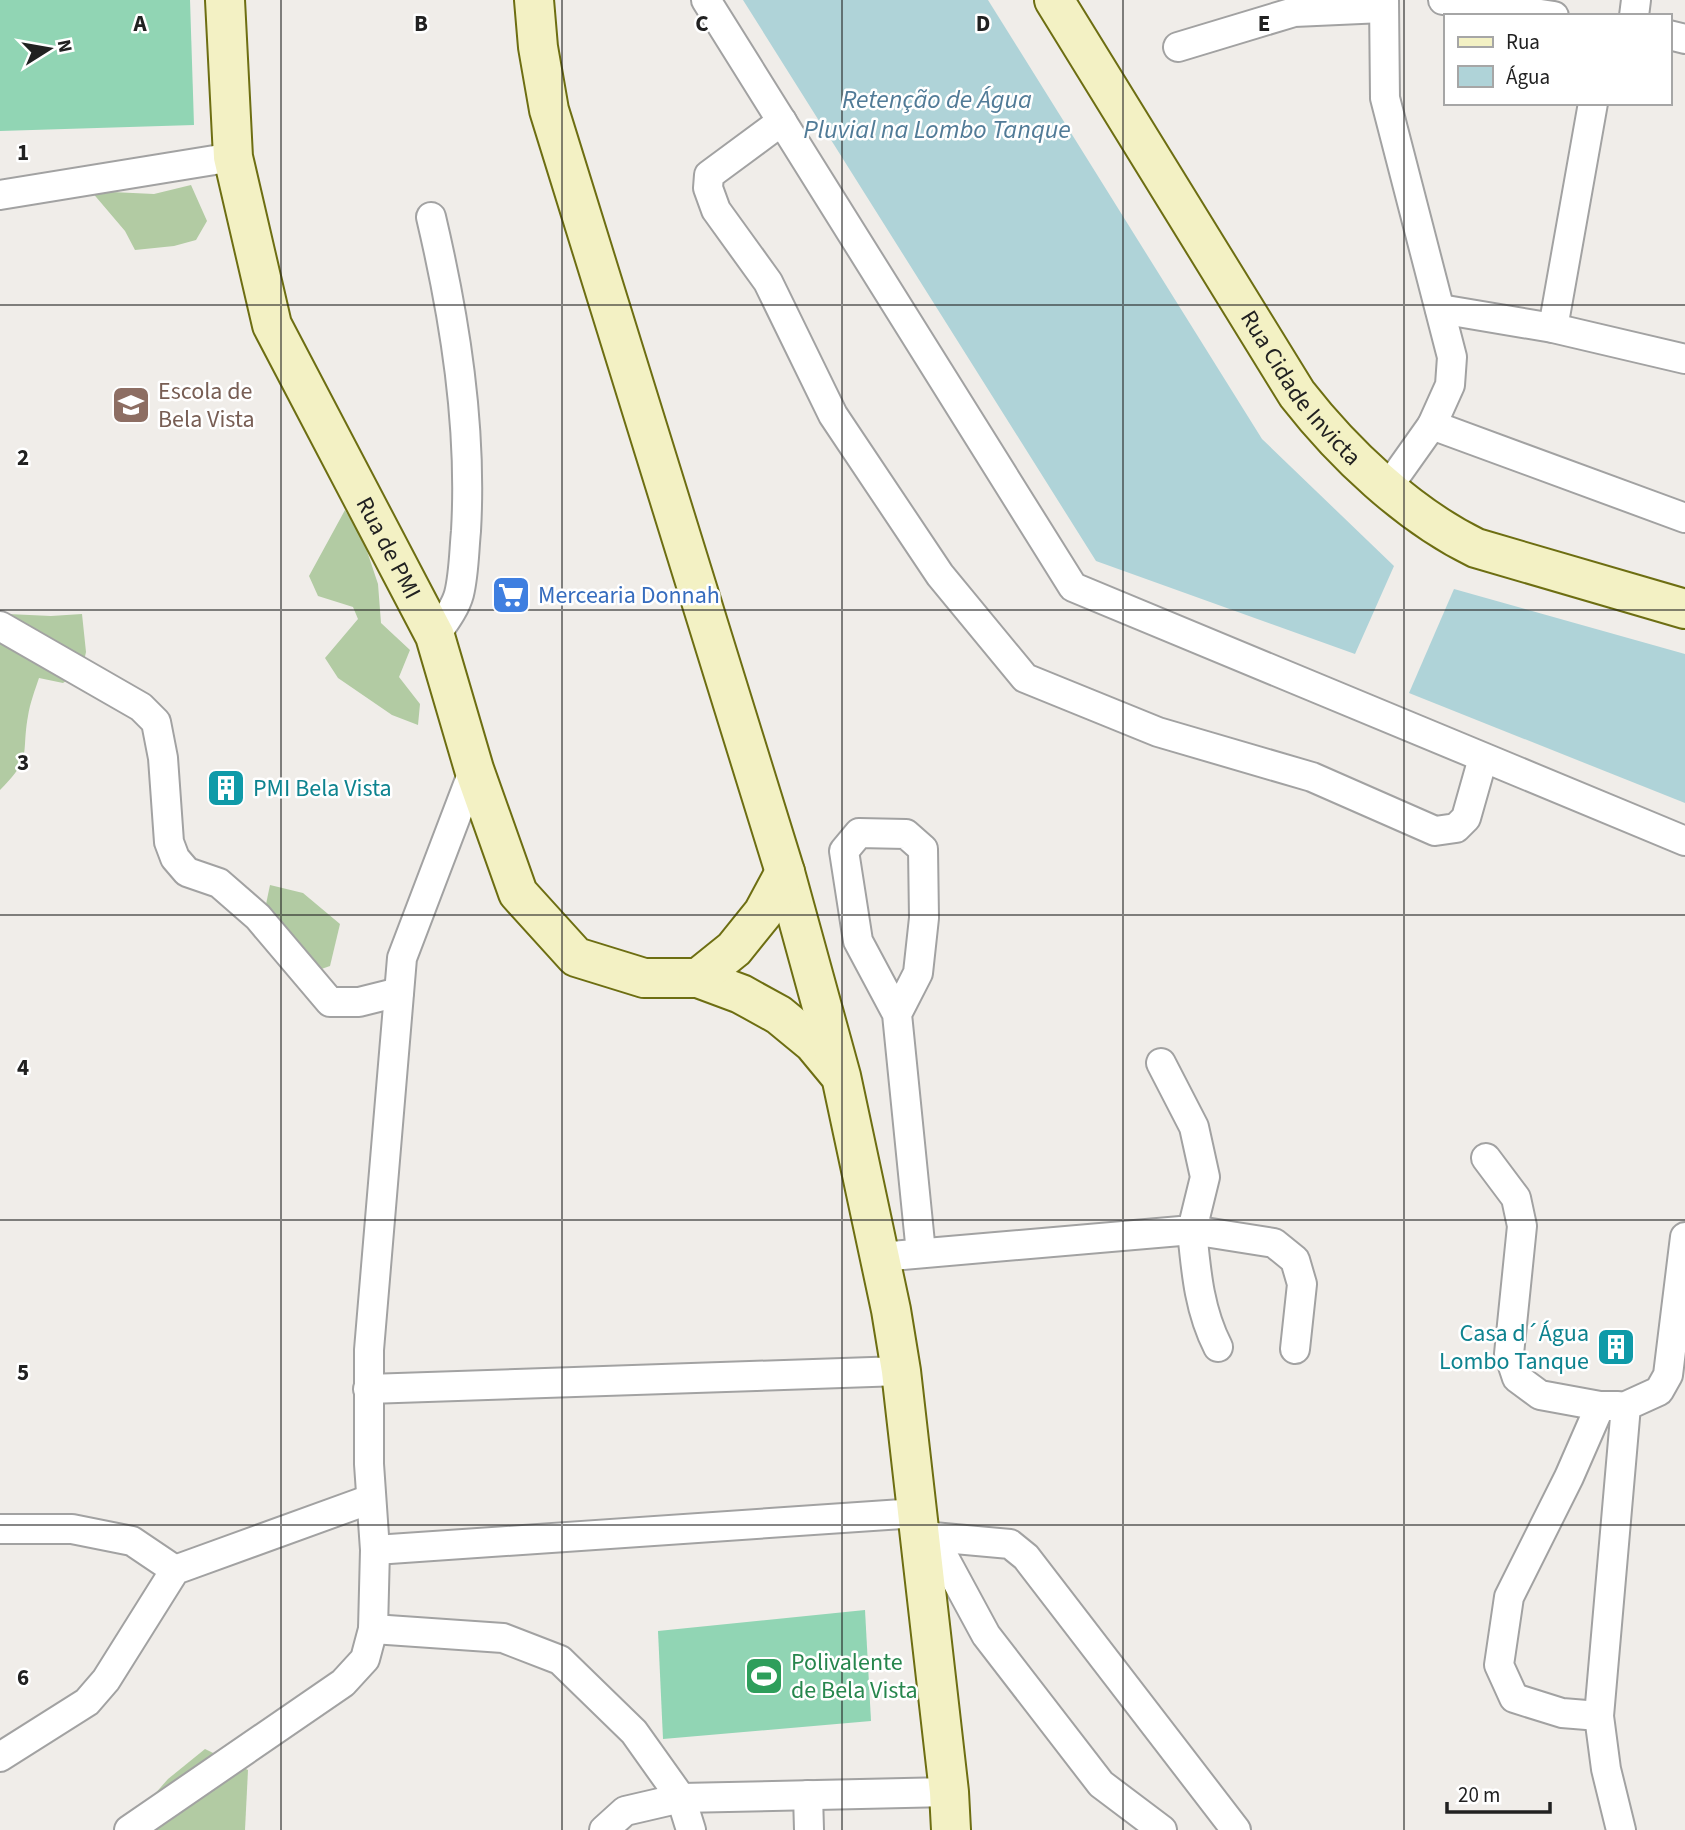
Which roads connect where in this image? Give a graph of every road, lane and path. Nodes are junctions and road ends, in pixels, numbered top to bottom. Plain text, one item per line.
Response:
1 (225, 0) edge
2 (534, 0) edge
3 (706, 0) edge
4 (1054, 0) edge
5 (1443, 0) edge
6 (1384, 4) edge
7 (1293, 6) edge
8 (1540, 14) edge
9 (1178, 47) dead end
10 (1593, 105) edge
11 (782, 121) junction
12 (233, 157) junction
13 (0, 195) edge
14 (431, 217) dead end
15 (1440, 309) junction
16 (1553, 328) junction
17 (1685, 359) edge
18 (1432, 425) junction
19 (1388, 487) junction
20 (1685, 518) edge
21 (1685, 609) edge
22 (0, 626) edge
23 (435, 636) junction
24 (1483, 758) junction
25 (474, 769) junction
26 (1685, 841) edge
27 (785, 872) junction
28 (698, 978) junction
29 (399, 992) junction
30 (897, 1014) junction
31 (1161, 1063) dead end
32 (841, 1076) junction
33 (1486, 1158) dead end
34 (1192, 1230) junction
35 (1685, 1237) edge
36 (921, 1253) junction
37 (880, 1257) junction
38 (1217, 1347) dead end
39 (1295, 1349) dead end
40 (901, 1371) junction
41 (368, 1389) junction
42 (1613, 1406) junction
43 (371, 1499) junction
44 (0, 1529) edge
45 (924, 1529) junction
46 (375, 1550) junction
47 (175, 1570) junction
48 (373, 1629) junction
49 (1599, 1716) junction
50 (0, 1757) edge
51 (949, 1792) junction
52 (808, 1795) junction
53 (681, 1798) junction
54 (129, 1830) edge
55 (604, 1830) edge
56 (691, 1830) edge
57 (809, 1830) edge
58 (951, 1830) edge
59 (1162, 1830) edge
60 (1236, 1830) edge
61 (1620, 1830) edge

1 - 12 main road, Rua de PMI
2 - 27 main road
3 - 11 street
4 - 19 main road, Rua Cidade Invicta
5 - 8 street
6 - 7 street
6 - 15 street
7 - 9 street
10 - 16 street
11 - 24 street
11 - 24 street
12 - 13 street
12 - 23 main road, Rua de PMI
14 - 23 street
15 - 16 street
15 - 18 street
16 - 17 street
18 - 19 street
18 - 20 street
19 - 21 main road, Rua Cidade Invicta
22 - 29 street
23 - 25 main road, Rua de PMI
24 - 26 street
25 - 28 main road, Rua de PMI
25 - 29 street
27 - 28 main road
27 - 32 main road
28 - 32 main road
29 - 41 street
30 - 30 street
30 - 36 street
31 - 34 street
32 - 37 main road
33 - 42 street
34 - 36 street
34 - 38 street
34 - 39 street
35 - 42 street
36 - 37 street
37 - 40 main road
40 - 41 street
40 - 45 main road
41 - 43 street
42 - 49 street
42 - 49 street
43 - 46 street
43 - 47 street
44 - 47 street
45 - 46 street
45 - 51 main road
45 - 59 street
45 - 60 street
46 - 48 street
47 - 50 street
48 - 53 street
48 - 54 street
49 - 61 street
51 - 52 street
51 - 58 main road
52 - 53 street
52 - 57 street
53 - 55 street
53 - 56 street

